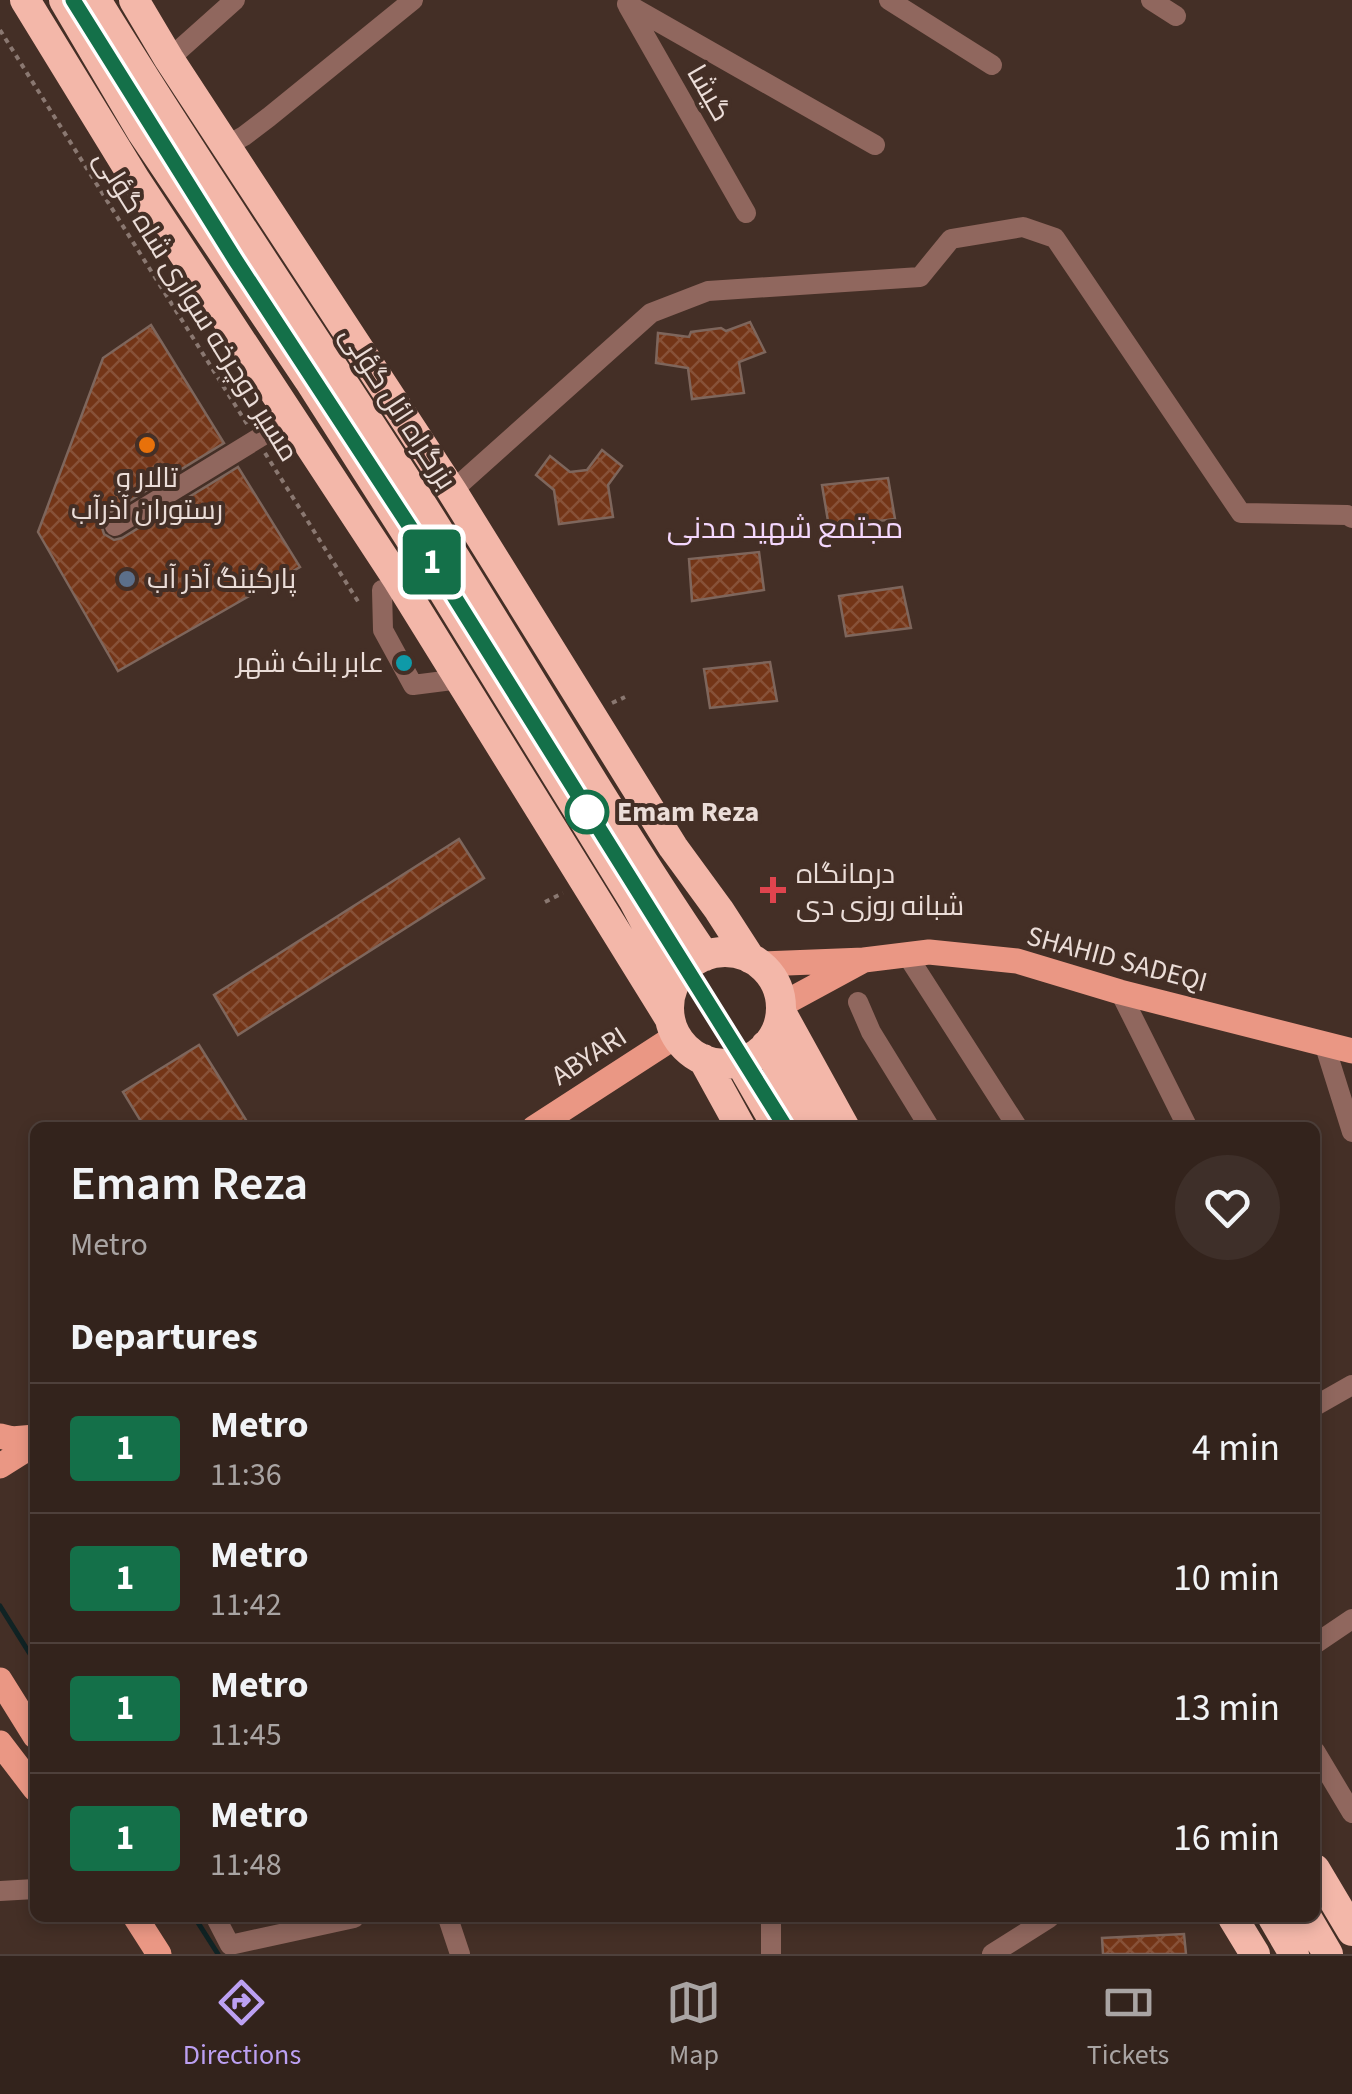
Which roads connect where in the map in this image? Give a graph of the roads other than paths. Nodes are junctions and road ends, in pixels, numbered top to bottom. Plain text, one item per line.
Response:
1 (24, 0) edge
2 (64, 0) edge
3 (96, 0) edge
4 (134, 0) edge
5 (235, 0) edge
6 (413, 0) edge
7 (889, 0) edge
8 (1150, 0) edge
9 (625, 2) edge
10 (1176, 16) dead end
11 (169, 59) junction
12 (992, 65) dead end
13 (875, 144) dead end
14 (226, 146) junction
15 (746, 213) dead end
16 (293, 417) junction
17 (452, 491) junction
18 (1352, 518) edge
19 (115, 526) dead end
20 (382, 590) dead end
21 (460, 679) junction
22 (907, 955) junction
23 (705, 956) junction
24 (864, 960) junction
25 (755, 961) junction
26 (676, 980) junction
27 (1120, 992) junction
28 (858, 1002) dead end
29 (781, 1008) junction
30 (673, 1027) junction
31 (1324, 1043) junction
32 (766, 1045) junction
33 (1352, 1051) edge
34 (703, 1060) junction
35 (740, 1062) junction
36 (542, 1122) edge
37 (738, 1122) edge
38 (775, 1122) edge
39 (809, 1122) edge
40 (843, 1122) edge
41 (926, 1122) edge
42 (1014, 1122) edge
43 (1185, 1122) edge
44 (1352, 1132) edge
45 (1352, 1385) edge
46 (1320, 1403) edge
47 (0, 1436) edge
48 (30, 1440) edge
49 (30, 1444) edge
50 (0, 1466) edge
51 (1352, 1619) edge
52 (1320, 1641) edge
53 (0, 1680) edge
54 (30, 1728) edge
55 (0, 1743) edge
56 (1320, 1757) edge
57 (30, 1782) edge
58 (1344, 1784) edge
59 (1352, 1812) edge
60 (1320, 1877) edge
61 (30, 1889) edge
62 (0, 1891) edge
63 (139, 1922) edge
64 (218, 1922) edge
65 (336, 1922) edge
66 (450, 1922) edge
67 (770, 1922) edge
68 (1043, 1922) edge
69 (1235, 1922) edge
70 (1275, 1922) edge
71 (1308, 1922) edge
72 (1352, 1931) edge
73 (159, 1954) edge
74 (444, 1954) edge
75 (460, 1954) edge
76 (771, 1954) edge
77 (992, 1954) edge
78 (1255, 1954) edge
79 (1294, 1954) edge
80 (1328, 1954) edge

1 - 16 highway
2 - 26 highway
3 - 23 highway, بزرگراه ائل گؤلی
4 - 11 highway
5 - 11 street
6 - 14 street
7 - 12 street
8 - 10 street
9 - 13 street
9 - 15 street, گیشا
11 - 14 highway
14 - 17 highway
16 - 19 street
16 - 21 highway
17 - 18 street
17 - 25 highway
20 - 21 street
21 - 30 highway
22 - 24 main road, SHAHID SADEQI
22 - 27 main road, SHAHID SADEQI
22 - 42 street
23 - 25 highway
23 - 26 highway
24 - 25 main road, SHAHID SADEQI
24 - 29 main road, SHAHID SADEQI
25 - 29 highway
26 - 30 highway
27 - 31 main road, SHAHID SADEQI
27 - 43 street
28 - 41 street
29 - 32 highway
29 - 40 highway
30 - 34 highway
30 - 36 main road, ABYARI
31 - 33 main road, SHAHID SADEQI
31 - 44 street
32 - 35 highway
32 - 39 highway
34 - 35 highway
34 - 37 highway
35 - 38 highway
45 - 46 street
47 - 48 main road
49 - 50 main road
51 - 52 street
53 - 54 main road
55 - 57 main road
56 - 58 street
58 - 59 street
60 - 72 highway
61 - 62 street
63 - 73 main road
64 - 65 street
66 - 74 street
66 - 75 street
67 - 76 street
68 - 77 street
69 - 78 highway
70 - 79 highway
71 - 80 highway

